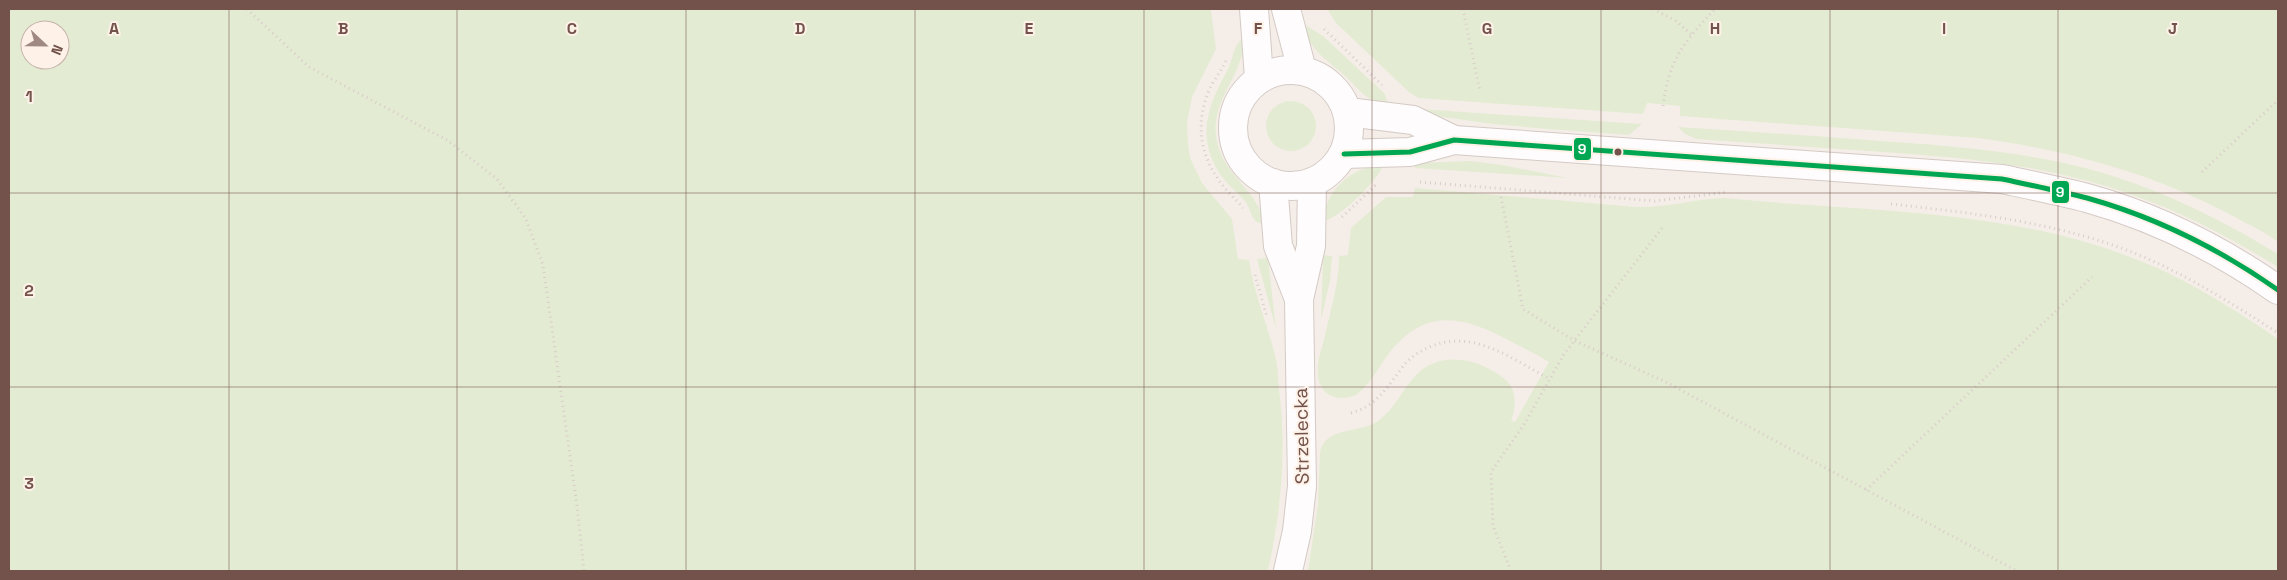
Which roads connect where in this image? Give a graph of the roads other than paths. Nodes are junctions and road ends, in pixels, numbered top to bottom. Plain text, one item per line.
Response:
1 (1254, 9) edge
2 (1286, 9) edge
3 (1302, 70) junction
4 (1259, 78) junction
5 (1348, 112) junction
6 (1454, 140) junction
7 (1344, 154) junction
8 (1312, 182) junction
9 (1272, 183) junction
10 (2278, 290) edge
11 (1299, 299) junction
12 (1288, 571) edge

1 - 4 main road
2 - 3 main road
3 - 4 main road
3 - 5 main road
4 - 9 main road
5 - 6 main road
5 - 7 main road
6 - 7 main road
6 - 10 main road
7 - 8 main road
8 - 9 main road
8 - 11 main road, Strzelecka
9 - 11 main road, Strzelecka
11 - 12 main road, Strzelecka

